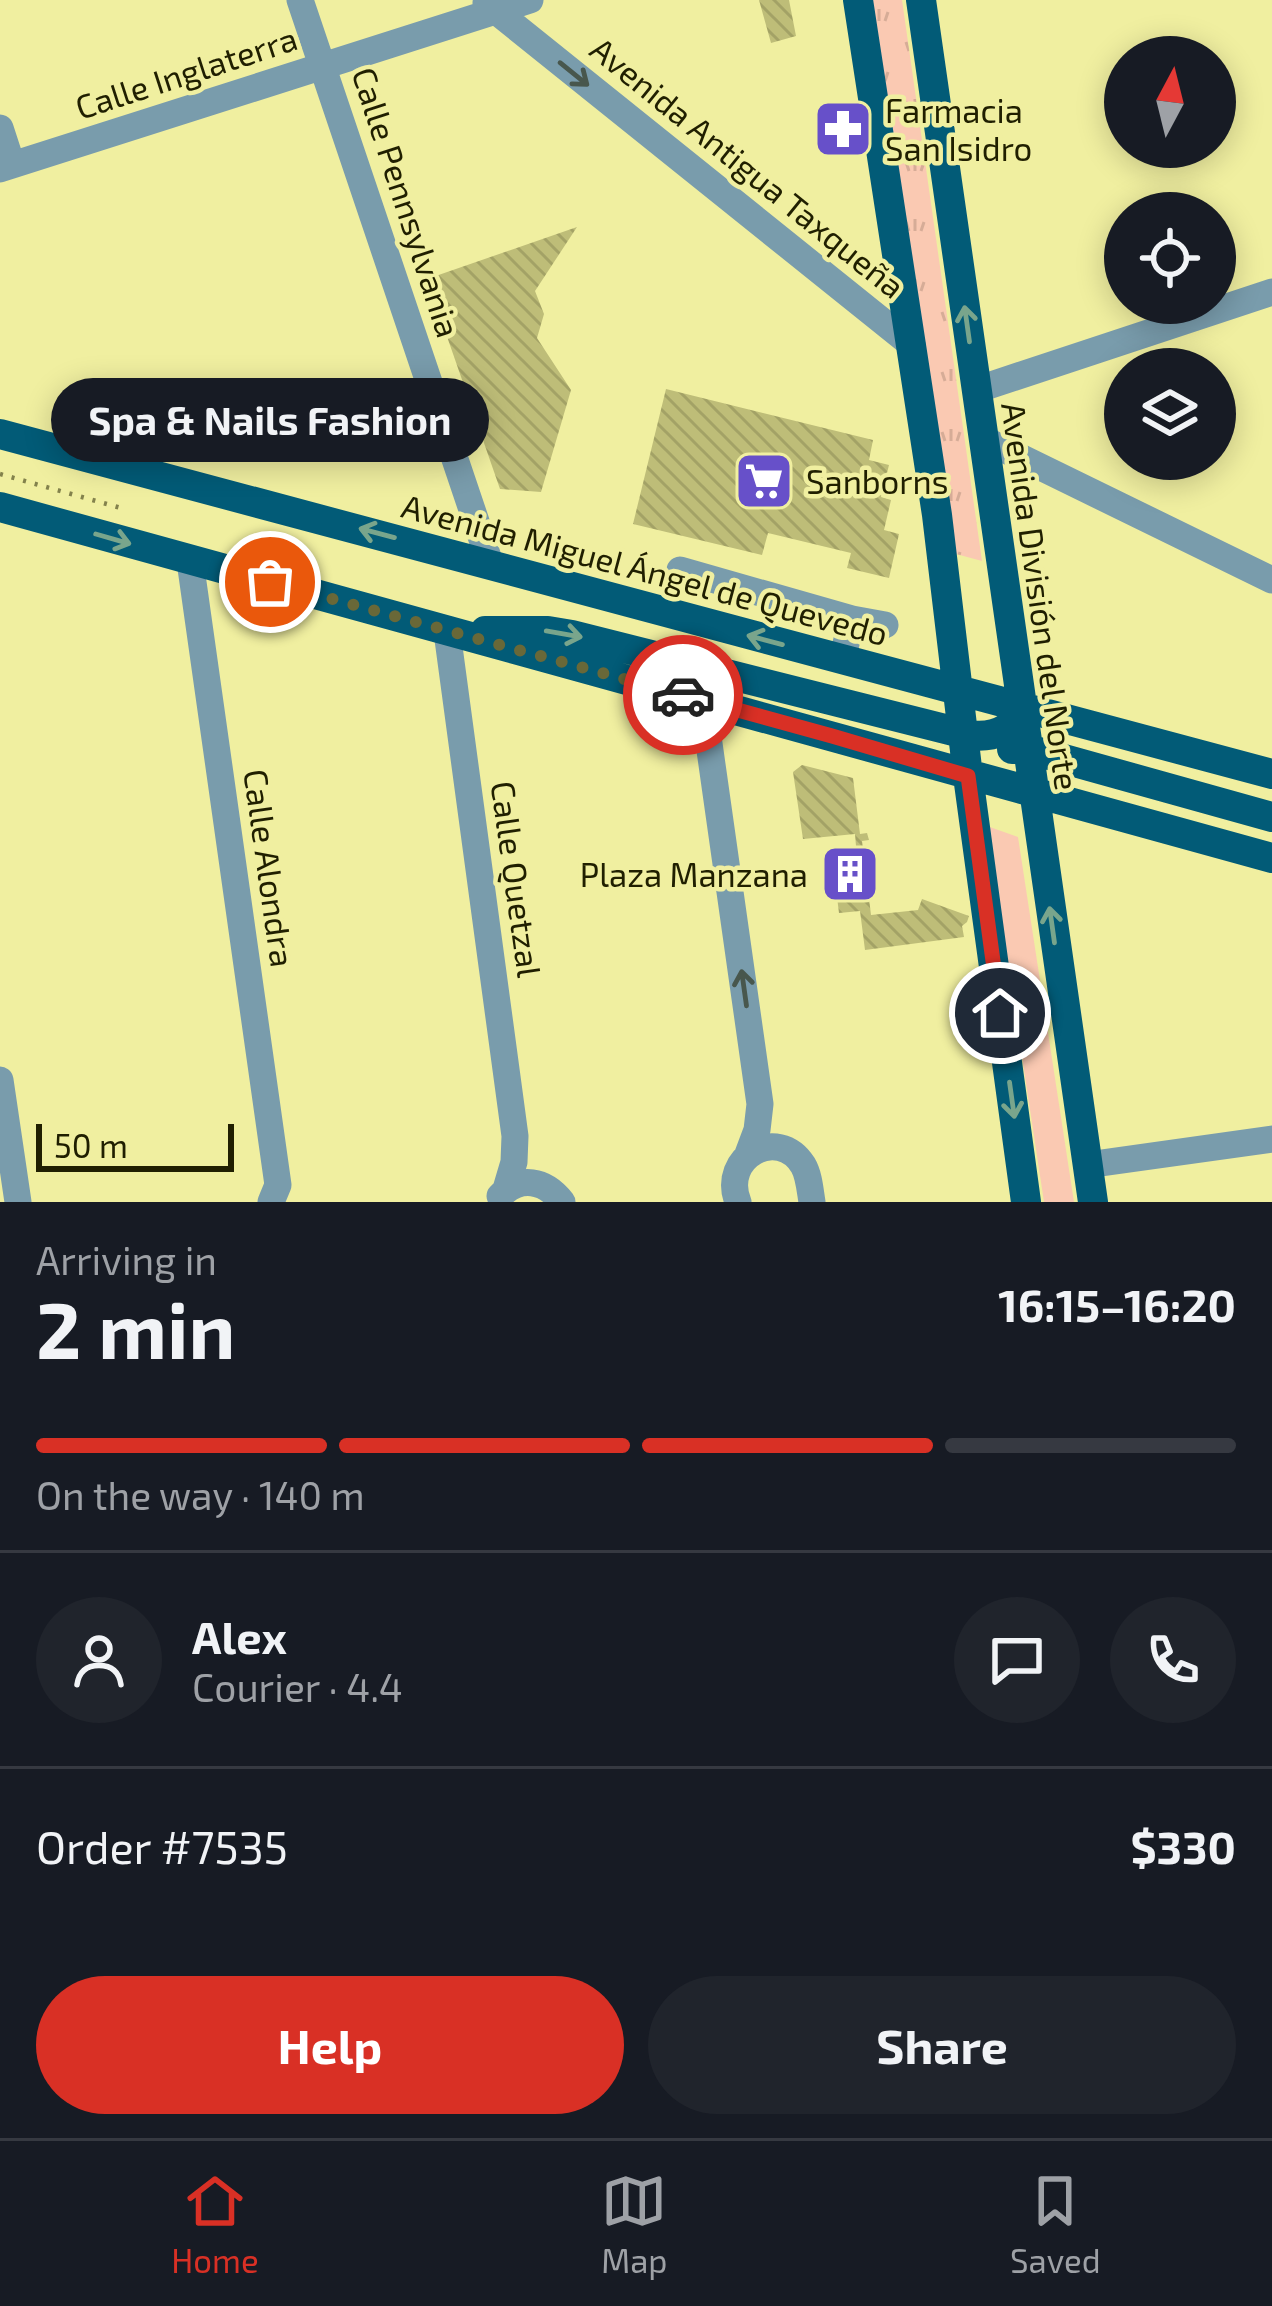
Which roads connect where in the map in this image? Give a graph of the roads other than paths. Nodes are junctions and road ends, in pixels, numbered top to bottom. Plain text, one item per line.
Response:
1 (300, 0) edge
2 (530, 0) edge
3 (858, 0) edge
4 (922, 0) edge
5 (489, 5) edge
6 (324, 66) junction
7 (0, 128) edge
8 (6, 167) edge
9 (1272, 292) edge
10 (912, 345) junction
11 (976, 390) junction
12 (0, 434) edge
13 (983, 440) junction
14 (0, 507) edge
15 (190, 561) junction
16 (490, 563) junction
17 (680, 570) dead end
18 (1272, 580) edge
19 (852, 619) junction
20 (885, 626) dead end
21 (447, 632) junction
22 (842, 660) junction
23 (960, 692) junction
24 (703, 701) junction
25 (1023, 707) junction
26 (964, 733) junction
27 (1028, 749) junction
28 (1272, 774) edge
29 (968, 776) junction
30 (1033, 794) junction
31 (1272, 817) edge
32 (1272, 858) edge
33 (0, 1080) edge
34 (760, 1104) junction
35 (515, 1136) junction
36 (1272, 1139) edge
37 (748, 1154) junction
38 (795, 1155) junction
39 (1087, 1165) junction
40 (280, 1196) edge
41 (500, 1196) edge
42 (557, 1196) edge
43 (808, 1196) edge
44 (737, 1201) edge
45 (18, 1202) edge
46 (1026, 1202) edge
47 (1093, 1202) edge

1 - 6 street, Calle Pennsylvania
2 - 5 street, Calle Inglaterra
3 - 10 main road
11 -> 4 main road, Avenida División del Norte
5 - 6 street, Calle Inglaterra
5 -> 10 street, Avenida Antigua Taxqueña
6 - 8 street, Calle Inglaterra
6 - 16 street, Calle Pennsylvania
7 - 8 street
9 - 11 street
10 - 23 main road
11 - 13 main road, Avenida División del Norte
16 -> 12 main road, Avenida Miguel Ángel de Quevedo
13 - 18 street
13 - 25 main road, Avenida División del Norte
14 -> 15 main road
15 - 21 main road
15 - 40 street, Calle Alondra
22 -> 16 main road, Avenida Miguel Ángel de Quevedo
17 - 19 street
19 - 20 street
19 - 22 street
21 - 24 main road
21 -> 26 main road
21 - 35 street, Calle Quetzal
22 - 23 main road, Avenida Miguel Ángel de Quevedo
23 - 25 main road, Avenida Miguel Ángel de Quevedo
23 - 26 main road
24 - 29 main road
34 -> 24 street
25 - 26 main road
25 - 27 main road, Avenida División del Norte
25 - 28 main road, Avenida Miguel Ángel de Quevedo
26 - 29 main road
27 - 29 main road
27 - 30 main road, Avenida División del Norte
27 - 31 main road
29 - 30 main road
29 -> 46 main road
30 - 32 main road
39 -> 30 main road, Avenida División del Norte
33 - 45 street
34 - 37 street
34 - 38 street
35 - 41 street, Calle Quetzal
35 - 42 street, Calle Quetzal
36 - 39 street
37 - 38 street
37 - 44 street
38 - 43 street
39 - 47 main road, Avenida División del Norte
41 - 42 street

